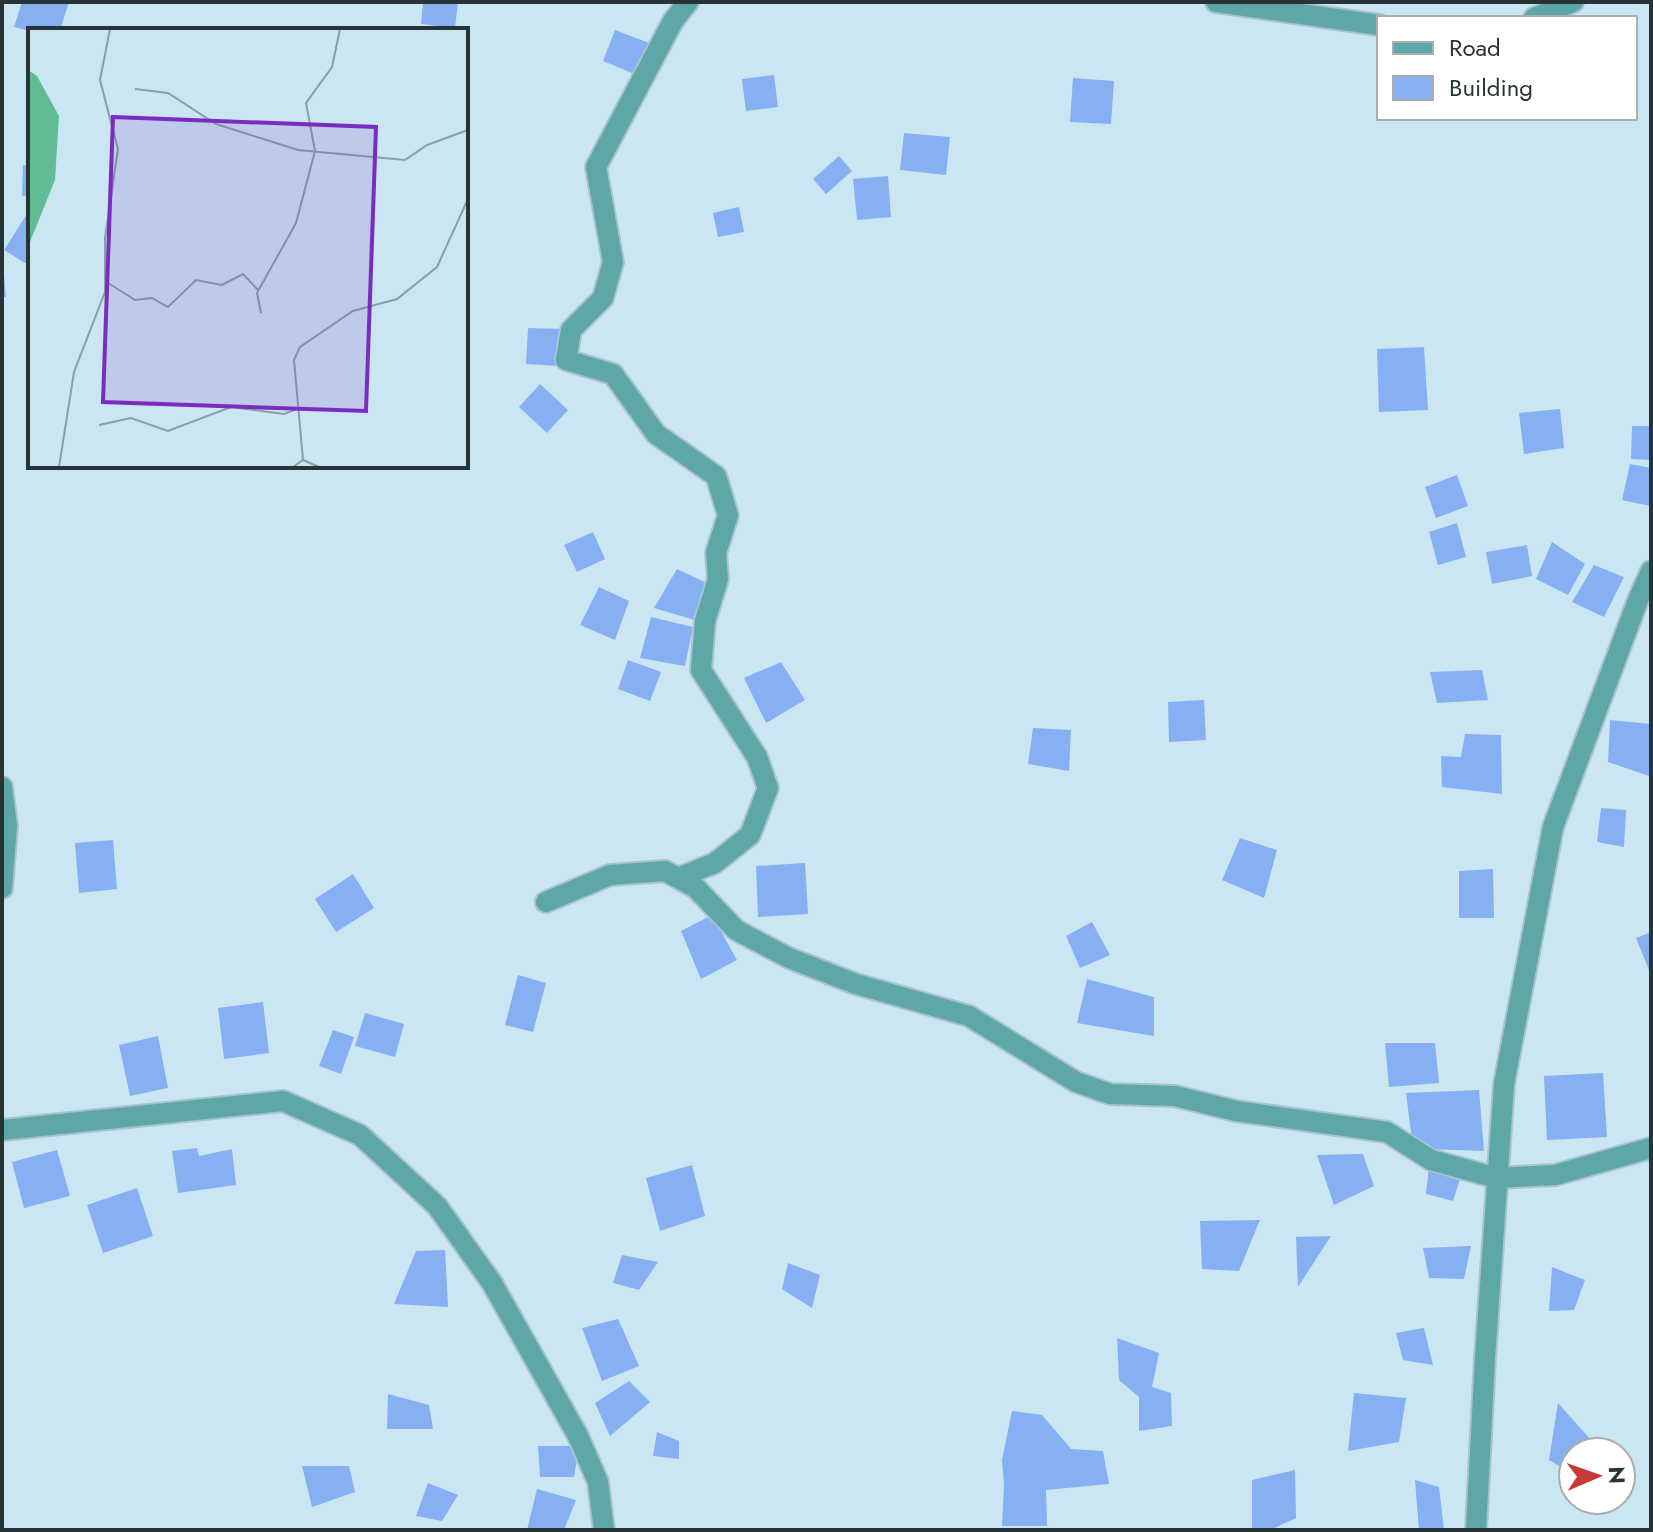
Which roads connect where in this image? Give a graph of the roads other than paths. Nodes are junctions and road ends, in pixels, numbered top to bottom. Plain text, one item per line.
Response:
1 (688, 2) edge
2 (1216, 2) edge
3 (1573, 2) edge
4 (1539, 16) edge
5 (1377, 25) edge
6 (1651, 571) edge
7 (2, 787) edge
8 (678, 878) junction
9 (2, 888) edge
10 (546, 902) dead end
11 (2, 1130) edge
12 (1651, 1148) edge
13 (1497, 1178) junction
14 (604, 1530) edge
15 (1476, 1530) edge

1 - 8 street
2 - 5 street
3 - 4 street
6 - 13 street
7 - 9 street
8 - 10 street
8 - 13 street
11 - 14 street
12 - 13 street
13 - 15 street

